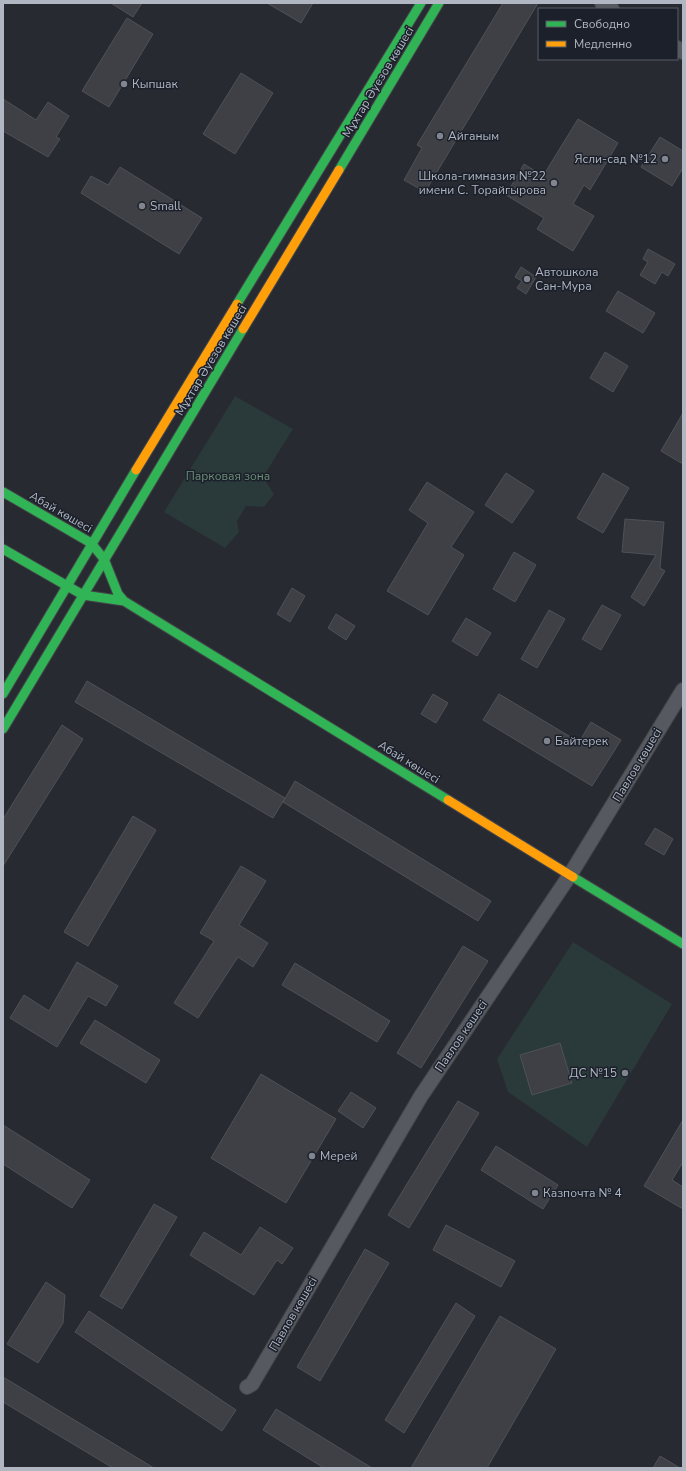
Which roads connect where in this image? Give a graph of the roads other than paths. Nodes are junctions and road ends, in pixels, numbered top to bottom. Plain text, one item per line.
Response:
1 (422, 3) edge
2 (439, 3) edge
3 (3, 492) edge
4 (91, 543) junction
5 (3, 549) edge
6 (104, 559) junction
7 (67, 586) junction
8 (83, 596) junction
9 (124, 600) junction
10 (683, 690) edge
11 (3, 694) edge
12 (3, 729) edge
13 (570, 875) junction
14 (683, 944) edge
15 (247, 1387) dead end

1 - 4 main road, Мұхтар Әуезов көшесі
2 - 6 main road, Мұхтар Әуезов көшесі
3 - 4 main road, Абай көшесі
4 - 6 main road, Абай көшесі
4 - 7 main road, Мұхтар Әуезов көшесі
5 - 7 main road, Абай көшесі
6 - 8 main road, Мұхтар Әуезов көшесі
6 - 9 main road, Абай көшесі
7 - 8 main road, Абай көшесі
7 - 11 main road, Мұхтар Әуезов көшесі
8 - 9 main road, Абай көшесі
8 - 12 main road, Мұхтар Әуезов көшесі
9 - 13 main road, Абай көшесі
10 - 13 street, Павлов көшесі
13 - 14 main road, Абай көшесі
13 - 15 street, Павлов көшесі

